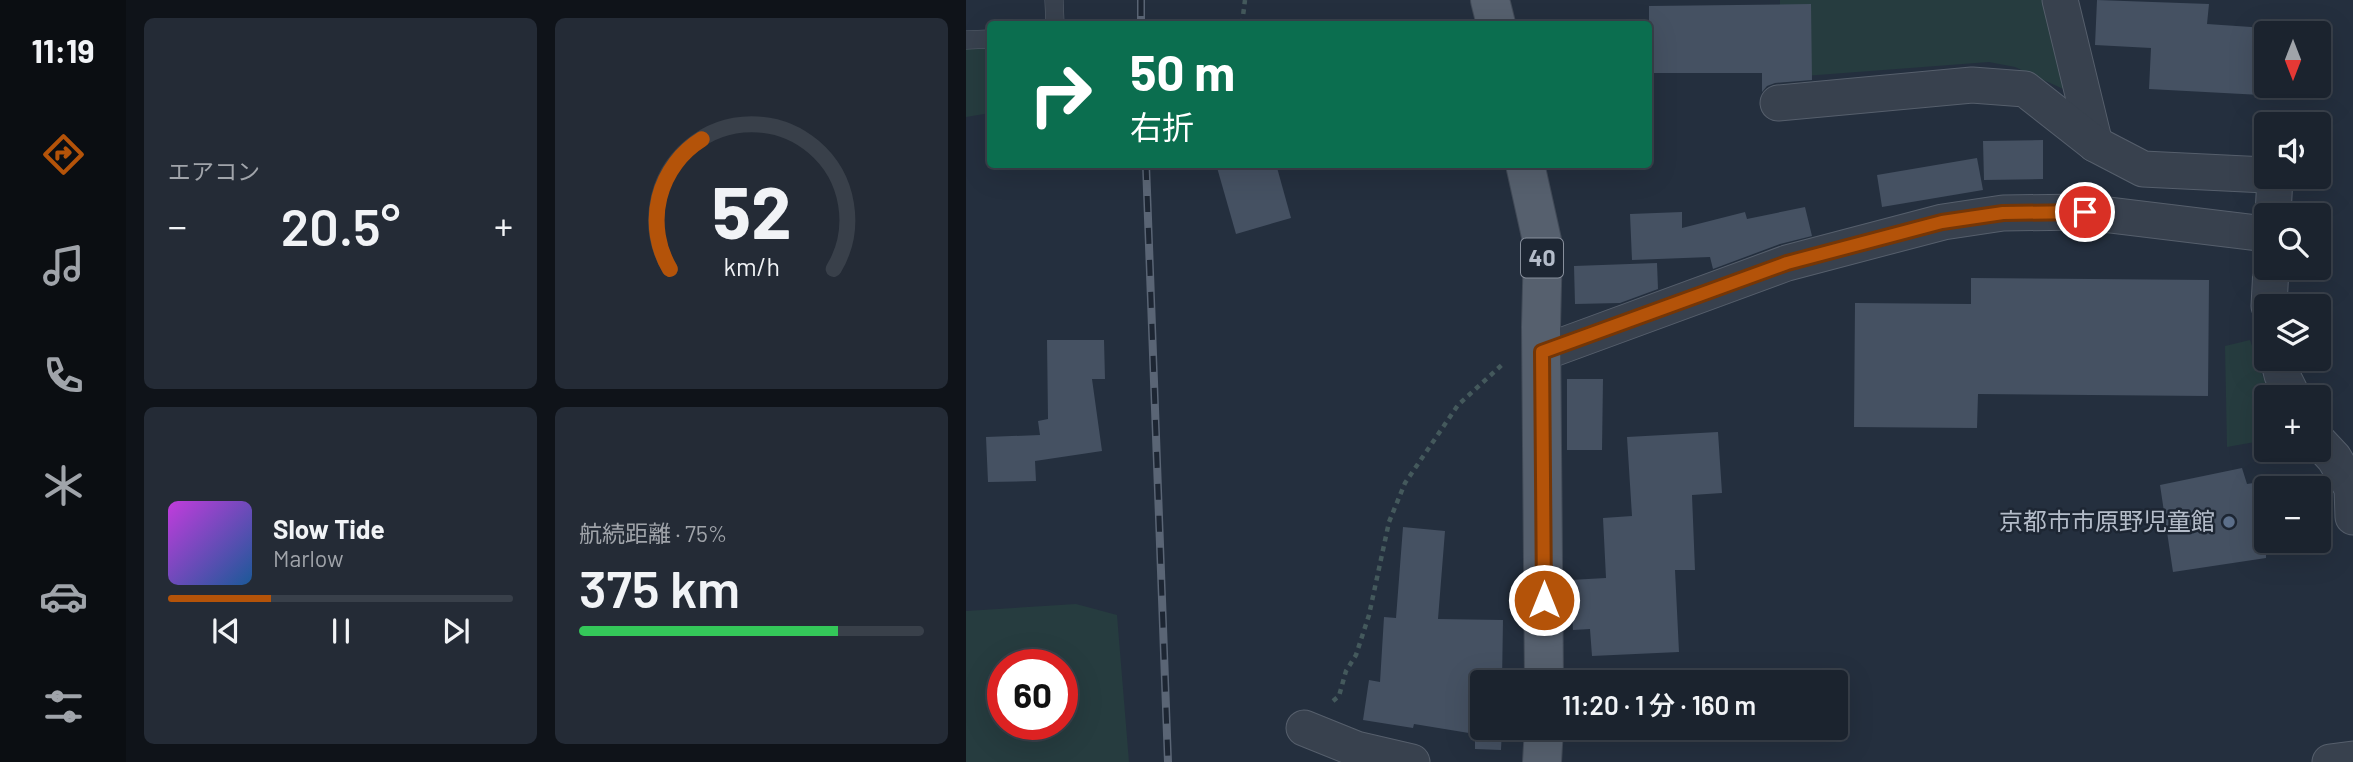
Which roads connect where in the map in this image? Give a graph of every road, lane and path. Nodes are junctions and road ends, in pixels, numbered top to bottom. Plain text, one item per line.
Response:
1 (1054, 0) edge
2 (1245, 0) edge
3 (1490, 0) edge
4 (2060, 0) edge
5 (1055, 21) edge
6 (1242, 21) edge
7 (1495, 21) edge
8 (987, 39) edge
9 (966, 40) edge
10 (1778, 103) dead end
11 (2095, 144) junction
12 (1526, 168) edge
13 (2254, 174) edge
14 (2254, 233) edge
15 (1541, 340) junction
16 (2331, 455) edge
17 (2353, 517) edge
18 (1544, 670) edge
19 (1304, 729) joint
20 (1543, 740) edge
21 (2353, 759) edge
22 (1412, 762) edge
23 (1542, 762) edge
24 (2330, 762) edge

1 - 5 lane
2 - 6 path
3 - 7 main road
4 - 11 street
8 - 9 lane
10 - 11 street
11 - 13 street
12 - 15 main road, 40
14 - 15 street
15 - 18 main road, 40
15 - 19 path
16 - 17 street
19 - 22 street
20 - 23 main road
21 - 24 street

